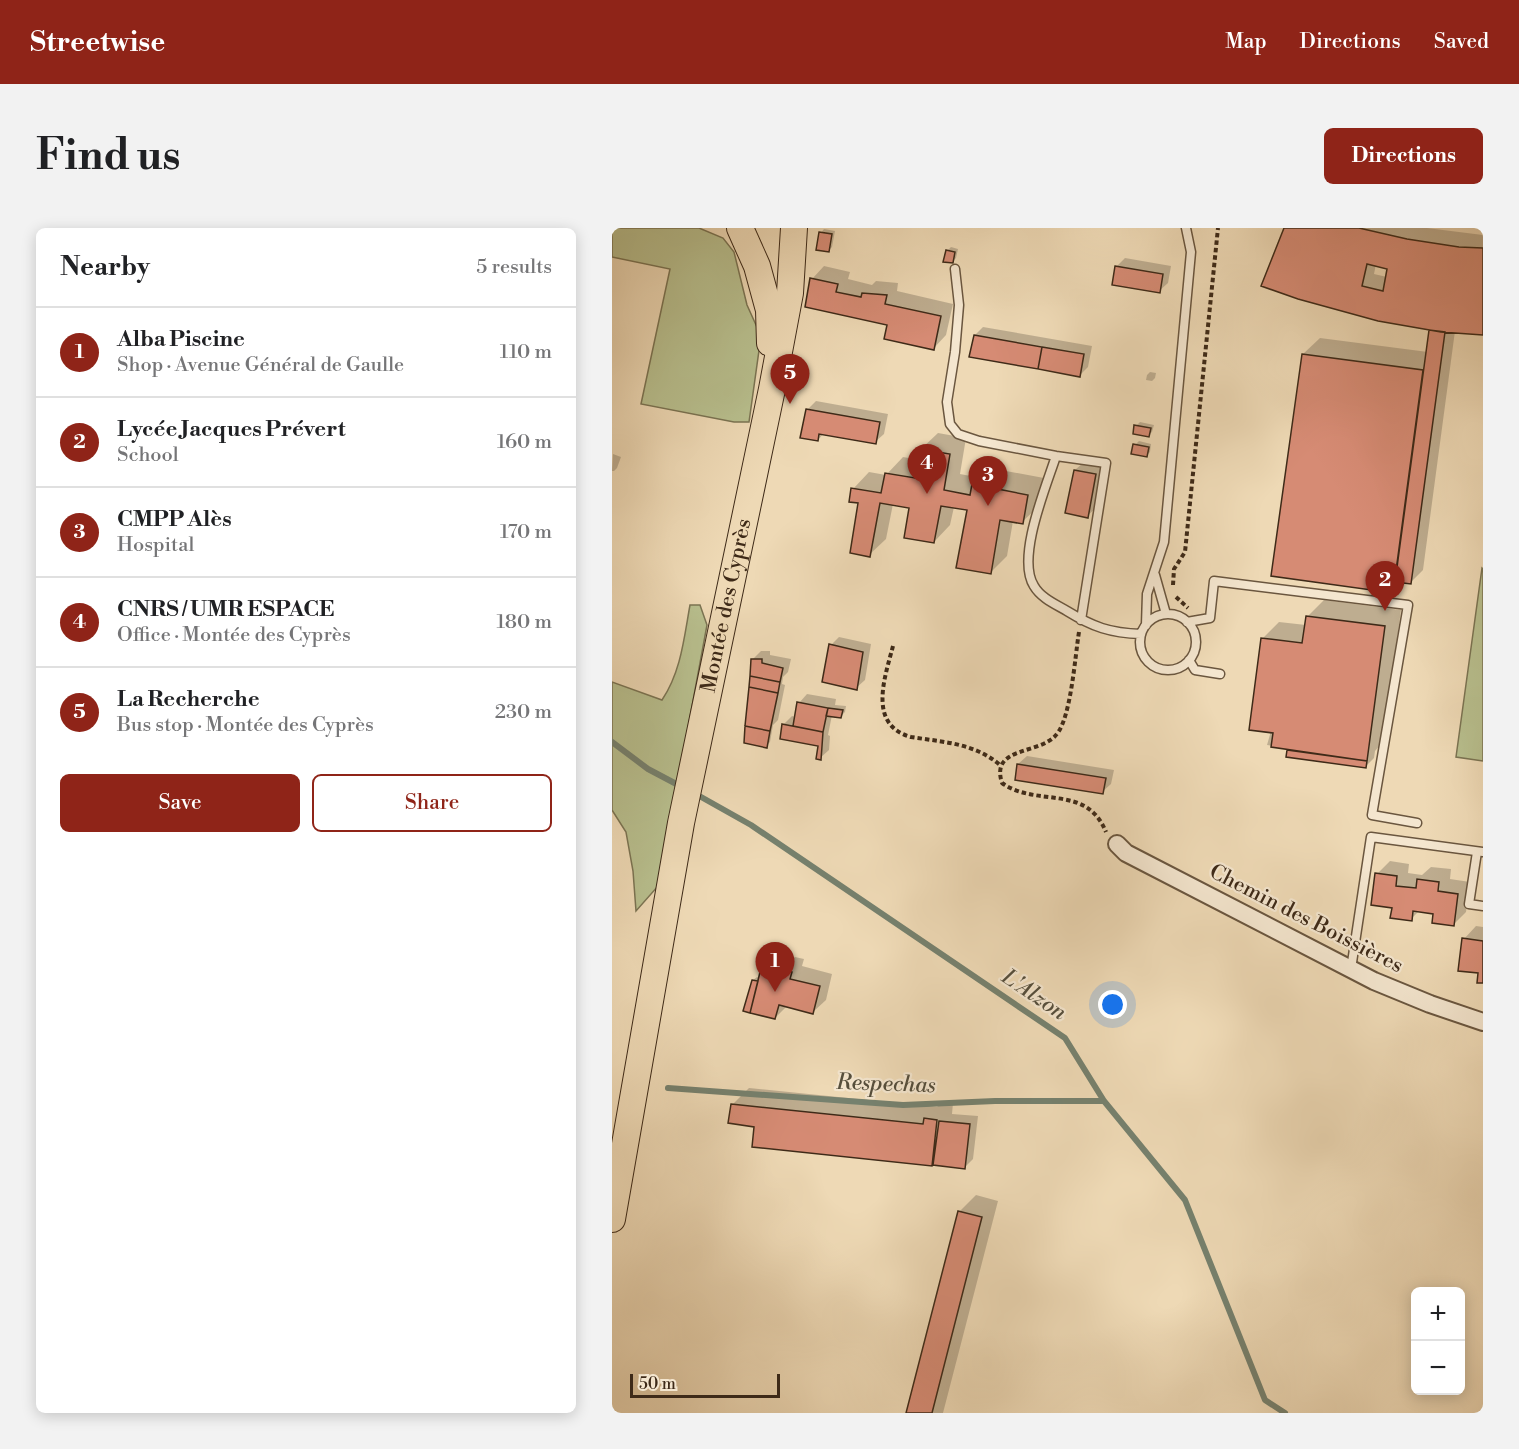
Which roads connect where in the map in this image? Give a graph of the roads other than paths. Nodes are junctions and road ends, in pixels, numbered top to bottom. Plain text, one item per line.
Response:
1 (740, 228) edge
2 (794, 228) edge
3 (1186, 228) edge
4 (1191, 228) edge
5 (1189, 241) junction
6 (955, 269) dead end
7 (772, 389) junction
8 (1056, 456) junction
9 (1155, 575) junction
10 (1166, 614) junction
11 (1081, 620) junction
12 (1187, 622) junction
13 (1146, 625) junction
14 (1141, 634) junction
15 (1189, 660) junction
16 (1220, 674) dead end
17 (1418, 823) dead end
18 (1117, 844) road end
19 (1480, 852) edge
20 (1483, 906) edge
21 (1351, 969) junction
22 (1483, 1022) edge
23 (612, 1219) edge

1 - 7 main road, Montée des Cyprès
2 - 7 main road, Montée des Cyprès
3 - 5 lane
4 - 5 lane
5 - 9 lane
6 - 8 lane
7 - 23 main road, Montée des Cyprès
8 - 11 lane
8 - 11 lane
9 - 10 lane
9 - 13 lane
10 - 12 lane
10 - 13 lane
11 - 14 lane
12 - 15 lane
12 - 17 lane
13 - 14 lane
14 - 15 lane
15 - 16 lane
18 - 21 street, Chemin des Boissières
19 - 20 lane
19 - 21 lane
21 - 22 street, Chemin des Boissières

